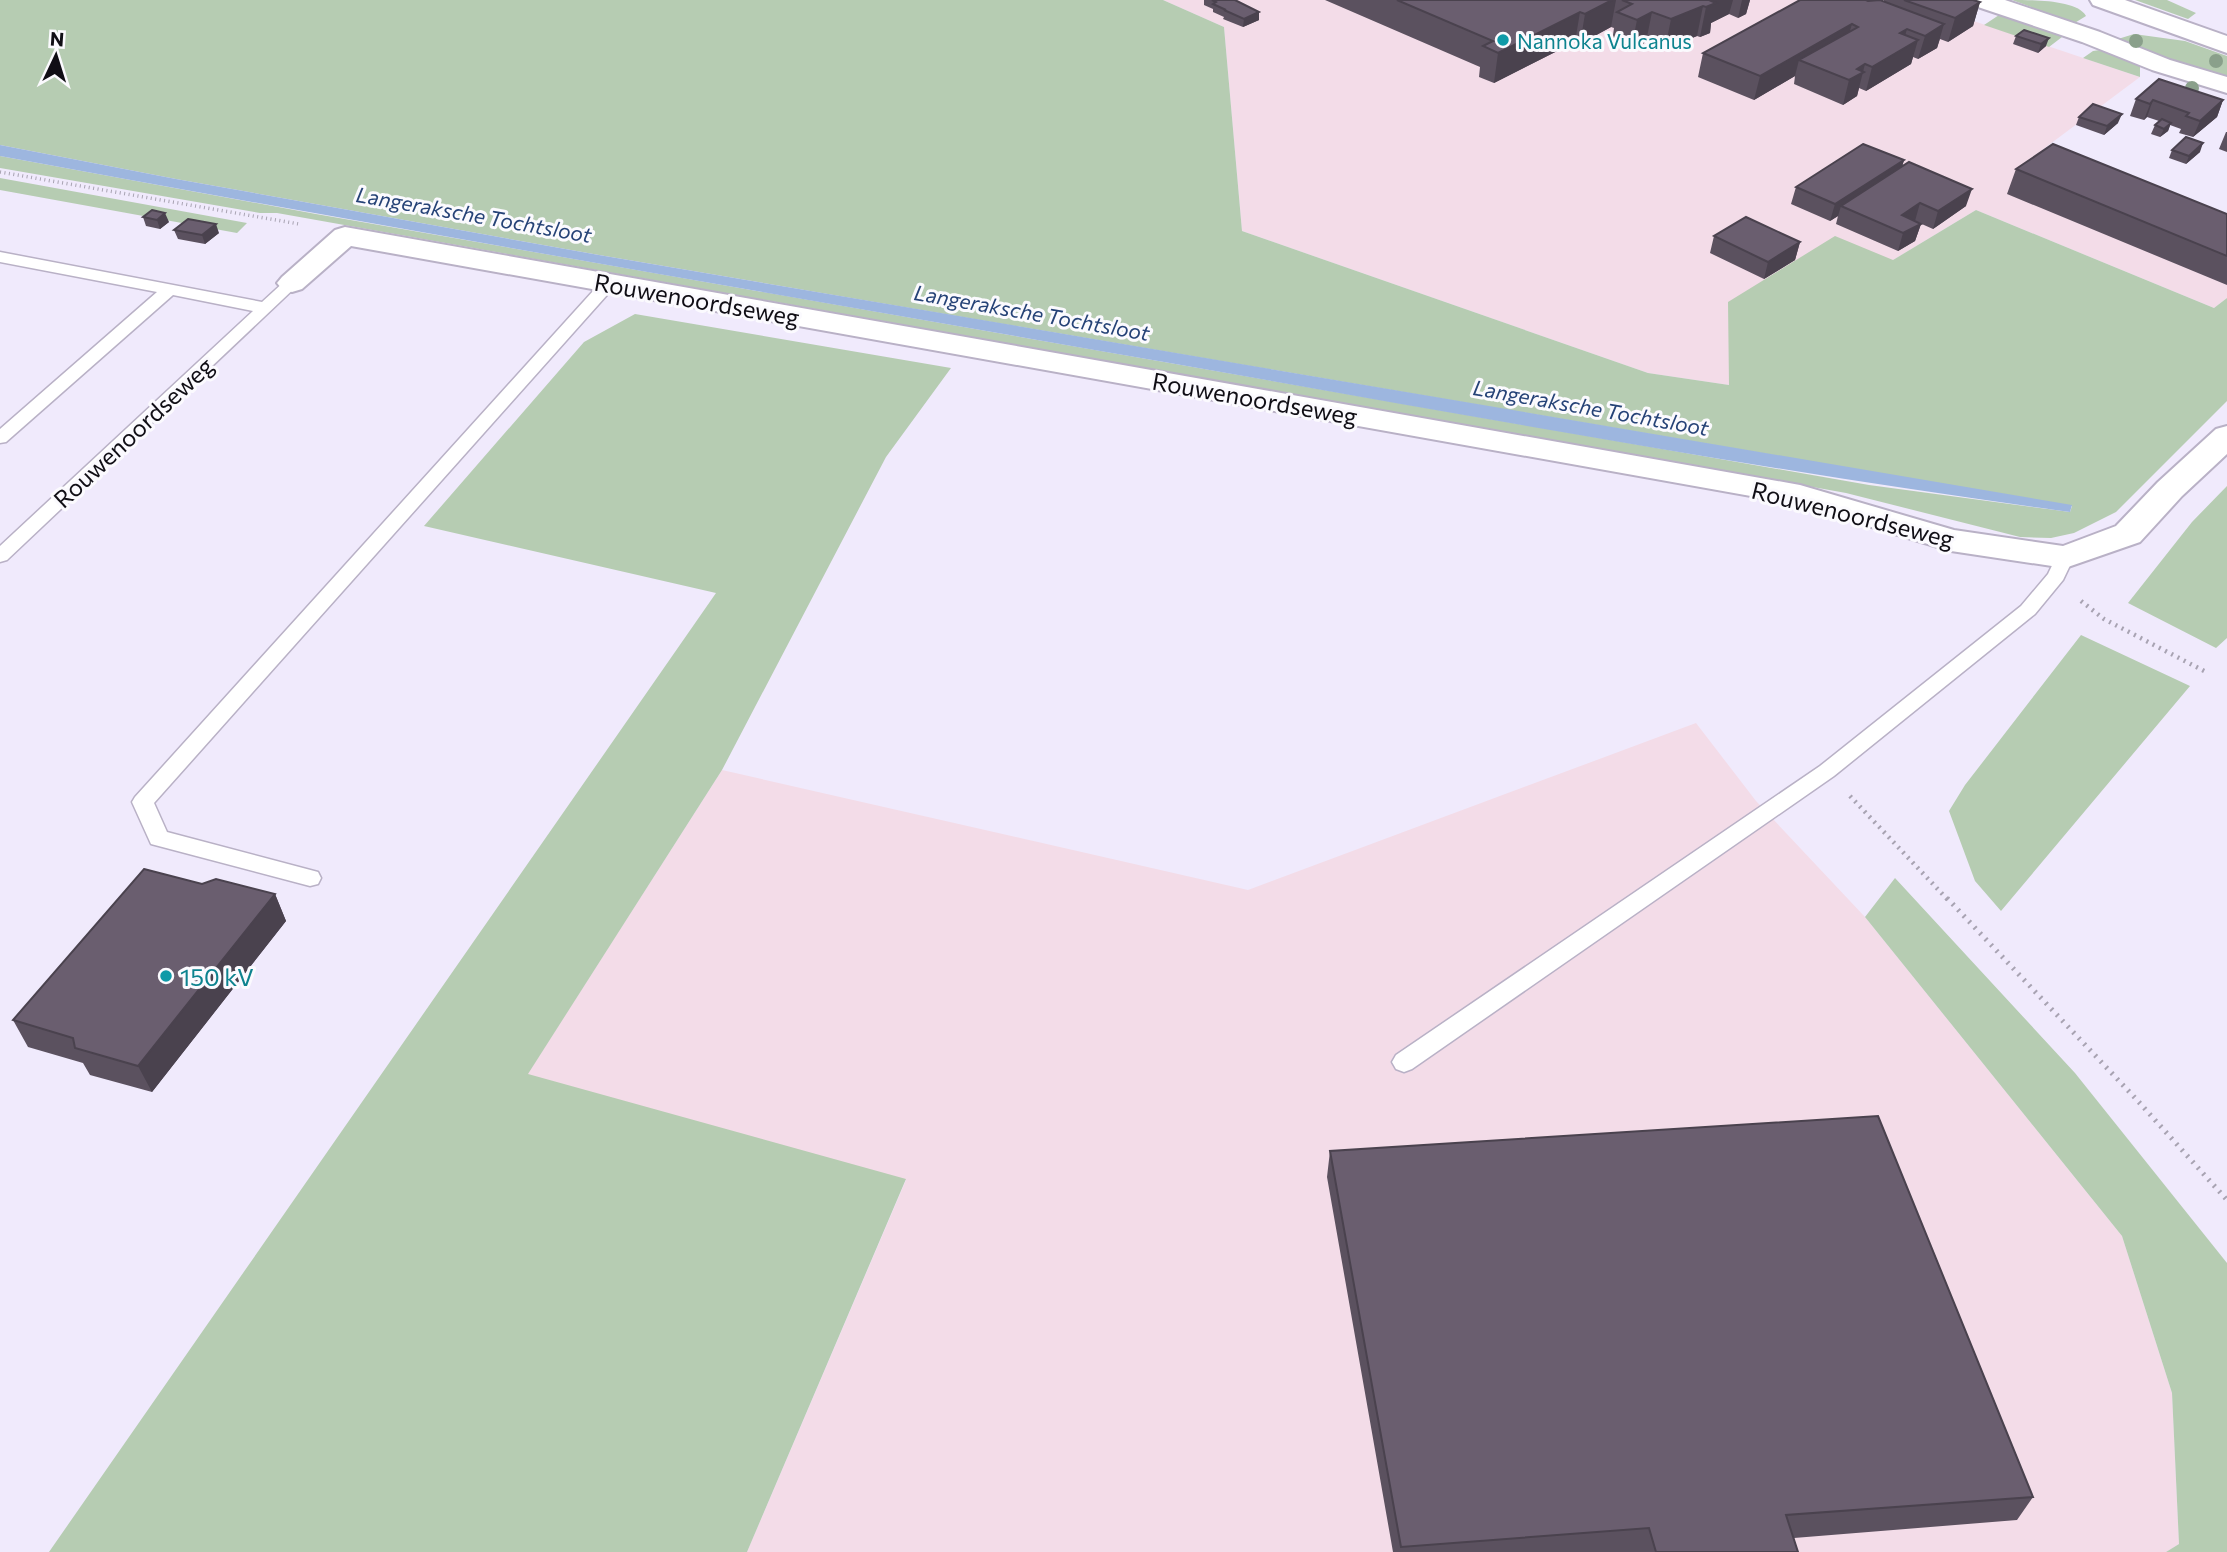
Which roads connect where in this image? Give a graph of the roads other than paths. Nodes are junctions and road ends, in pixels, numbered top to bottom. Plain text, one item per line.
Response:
1 (1981, 0) edge
2 (2102, 0) edge
3 (2127, 9) junction
4 (2091, 37) junction
5 (2227, 45) edge
6 (2227, 85) edge
7 (0, 257) edge
8 (292, 283) joint
9 (609, 283) junction
10 (169, 290) junction
11 (265, 308) junction
12 (2227, 436) edge
13 (0, 438) edge
14 (0, 556) edge
15 (2060, 566) junction
16 (310, 878) dead end
17 (1404, 1062) dead end

1 - 4 street
2 - 3 street
3 - 4 street
3 - 5 street
4 - 6 street
7 - 10 lane
8 - 9 street, Rouwenoordseweg
8 - 11 lane, Rouwenoordseweg
9 - 15 street, Rouwenoordseweg
9 - 16 lane
10 - 11 lane
10 - 13 lane
11 - 14 lane, Rouwenoordseweg
12 - 15 street, Rouwenoordseweg
15 - 17 lane

